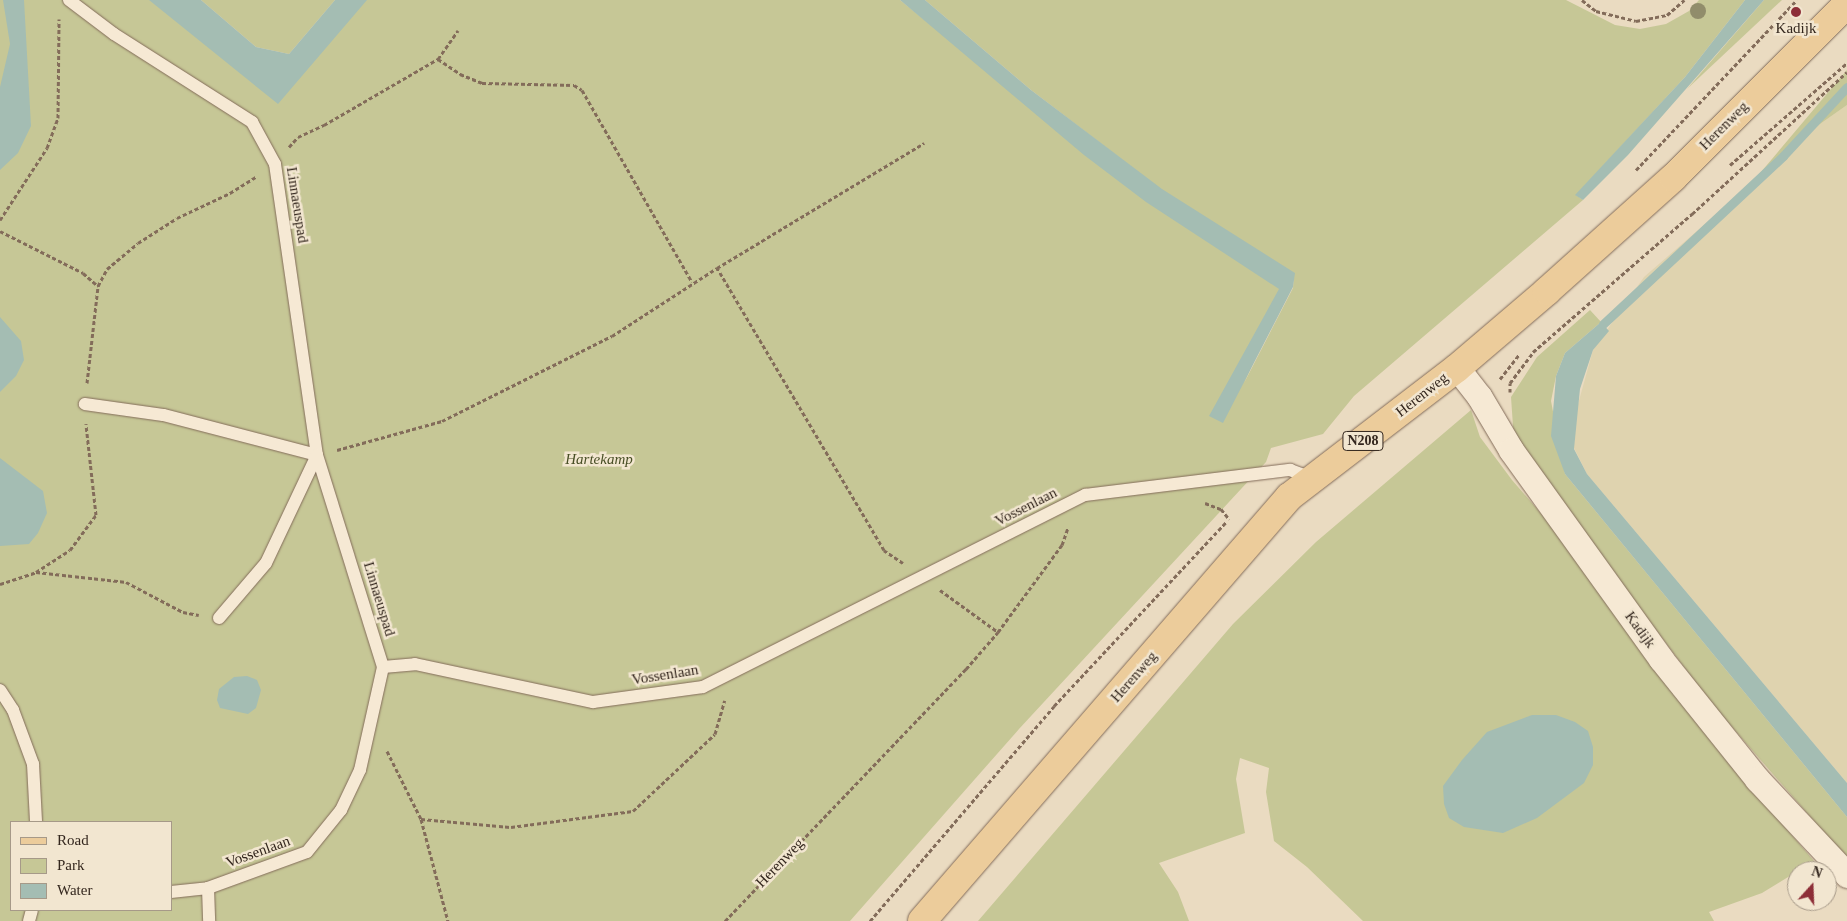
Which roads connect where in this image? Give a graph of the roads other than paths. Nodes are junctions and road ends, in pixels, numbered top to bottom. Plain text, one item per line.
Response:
1 (69, 0) edge
2 (1847, 4) edge
3 (1457, 368) junction
4 (85, 404) road end
5 (317, 455) junction
6 (1315, 479) junction
7 (219, 618) road end
8 (383, 667) junction
9 (0, 690) edge
10 (36, 821) edge
11 (1847, 875) edge
12 (208, 888) junction
13 (172, 892) edge
14 (209, 921) edge
15 (922, 921) edge

1 - 5 lane, Linnaeuspad
2 - 3 main road, Herenweg / N208
3 - 6 main road, Herenweg / N208
3 - 11 street, Kadijk
4 - 5 lane
5 - 7 lane
5 - 8 lane, Linnaeuspad
6 - 8 lane, Vossenlaan
6 - 15 main road, Herenweg / N208
8 - 12 lane, Vossenlaan
9 - 10 lane
12 - 13 lane, Vossenlaan
12 - 14 lane

